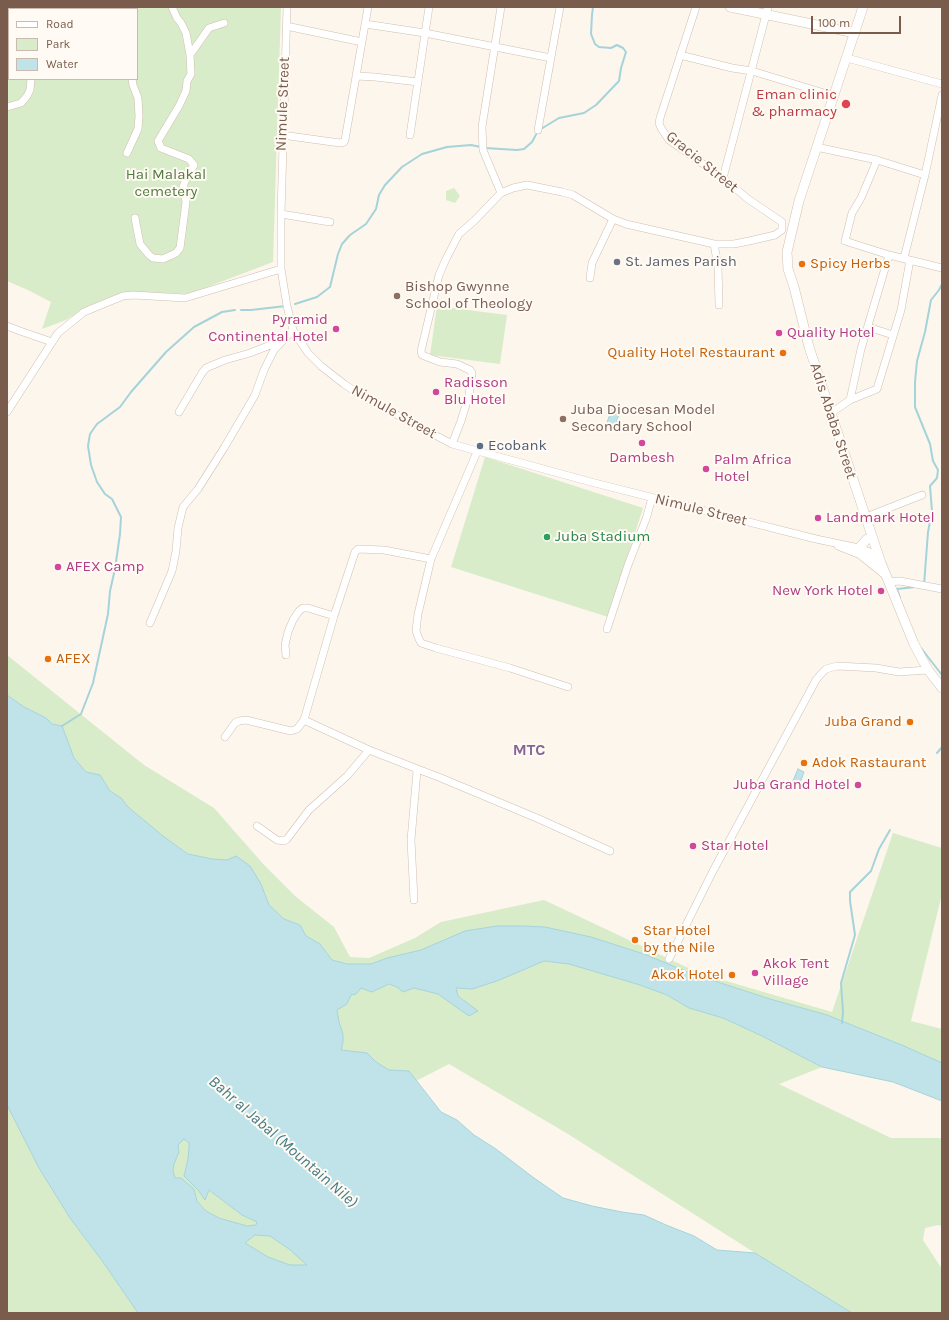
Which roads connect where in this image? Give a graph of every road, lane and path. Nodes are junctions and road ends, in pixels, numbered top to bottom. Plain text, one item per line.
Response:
1 (172, 7) edge
2 (287, 7) edge
3 (368, 7) edge
4 (429, 7) edge
5 (501, 7) edge
6 (560, 7) edge
7 (696, 7) edge
8 (730, 7) edge
9 (863, 7) edge
10 (767, 11) edge
11 (224, 23) dead end
12 (365, 24) junction
13 (286, 26) junction
14 (425, 33) junction
15 (855, 33) junction
16 (362, 42) junction
17 (495, 47) junction
18 (190, 54) junction
19 (680, 55) junction
20 (551, 58) junction
21 (847, 58) junction
22 (752, 71) junction
23 (356, 76) junction
24 (31, 80) edge
25 (132, 80) edge
26 (418, 82) junction
27 (942, 84) edge
28 (942, 95) edge
29 (834, 96) junction
30 (7, 106) edge
31 (538, 130) dead end
32 (282, 135) junction
33 (410, 135) dead end
34 (816, 147) junction
35 (127, 153) dead end
36 (877, 160) junction
37 (925, 175) junction
38 (723, 178) junction
39 (502, 193) junction
40 (280, 214) junction
41 (135, 218) dead end
42 (613, 219) junction
43 (330, 222) dead end
44 (782, 226) junction
45 (792, 228) junction
46 (714, 244) junction
47 (889, 255) junction
48 (907, 259) junction
49 (942, 268) edge
50 (281, 269) junction
51 (590, 278) dead end
52 (719, 305) dead end
53 (7, 326) edge
54 (868, 327) junction
55 (293, 330) junction
56 (894, 335) junction
57 (285, 339) junction
58 (52, 342) junction
59 (850, 400) junction
60 (7, 412) edge
61 (179, 412) dead end
62 (831, 413) junction
63 (452, 444) junction
64 (477, 452) junction
65 (922, 495) dead end
66 (652, 498) junction
67 (866, 517) junction
68 (873, 538) junction
69 (830, 542) junction
70 (859, 548) junction
71 (863, 556) junction
72 (431, 559) junction
73 (880, 559) junction
74 (888, 578) junction
75 (942, 589) edge
76 (334, 616) junction
77 (150, 623) dead end
78 (607, 629) dead end
79 (286, 656) dead end
80 (928, 670) junction
81 (568, 687) dead end
82 (942, 688) edge
83 (304, 720) junction
84 (225, 737) dead end
85 (369, 750) junction
86 (415, 768) junction
87 (257, 826) dead end
88 (610, 851) dead end
89 (414, 900) dead end
90 (669, 959) dead end

1 - 18 street
2 - 13 street, Nimule Street
3 - 12 street
4 - 14 street
5 - 17 street
6 - 20 street
7 - 19 street, Gracie Street
8 - 10 street
9 - 15 street, Adis Ababa Street
10 - 15 street
10 - 22 street
11 - 18 street
12 - 14 street
12 - 16 street
13 - 16 street
13 - 32 street, Nimule Street
14 - 17 street
14 - 26 street
15 - 21 street, Adis Ababa Street
16 - 23 street
17 - 20 street
17 - 39 street
18 - 41 street
19 - 22 street
19 - 38 street, Gracie Street
20 - 31 street
21 - 27 street
21 - 29 street, Adis Ababa Street
22 - 29 street
22 - 38 street
23 - 26 street
23 - 32 street
24 - 30 street
25 - 35 street
26 - 33 street
28 - 37 street
29 - 34 street, Adis Ababa Street
32 - 40 street, Nimule Street
34 - 36 street
34 - 45 street, Adis Ababa Street
36 - 37 street
36 - 47 street
37 - 48 street
38 - 44 street, Gracie Street
39 - 42 street
39 - 63 street
40 - 43 street
40 - 50 street, Nimule Street
42 - 46 street
42 - 51 street
44 - 45 street, Gracie Street
44 - 46 street
45 - 62 street, Adis Ababa Street
46 - 52 street
47 - 48 street
47 - 54 street
48 - 49 street
48 - 56 street
50 - 55 street, Nimule Street
50 - 58 street
53 - 58 street
54 - 56 street
54 - 59 street
55 - 57 street
55 - 63 street, Nimule Street
56 - 59 street
57 - 61 street
57 - 77 street
58 - 60 street
59 - 62 street
62 - 67 street, Adis Ababa Street
63 - 64 street, Nimule Street
64 - 66 street, Nimule Street
64 - 72 street
65 - 67 street
66 - 69 street, Nimule Street
66 - 78 street
67 - 68 street, Adis Ababa Street
68 - 70 street
68 - 73 street, Adis Ababa Street
69 - 70 street, Nimule Street
69 - 71 street, Nimule Street
70 - 73 street, Nimule Street
71 - 73 street, Nimule Street
71 - 74 street
72 - 76 street
72 - 81 street
73 - 74 street, Adis Ababa Street
74 - 75 street
74 - 80 street, Adis Ababa Street
76 - 79 street
76 - 83 street
80 - 82 street, Adis Ababa Street
80 - 90 street
83 - 84 street
83 - 85 street
85 - 86 street
85 - 87 street
86 - 88 street
86 - 89 street

